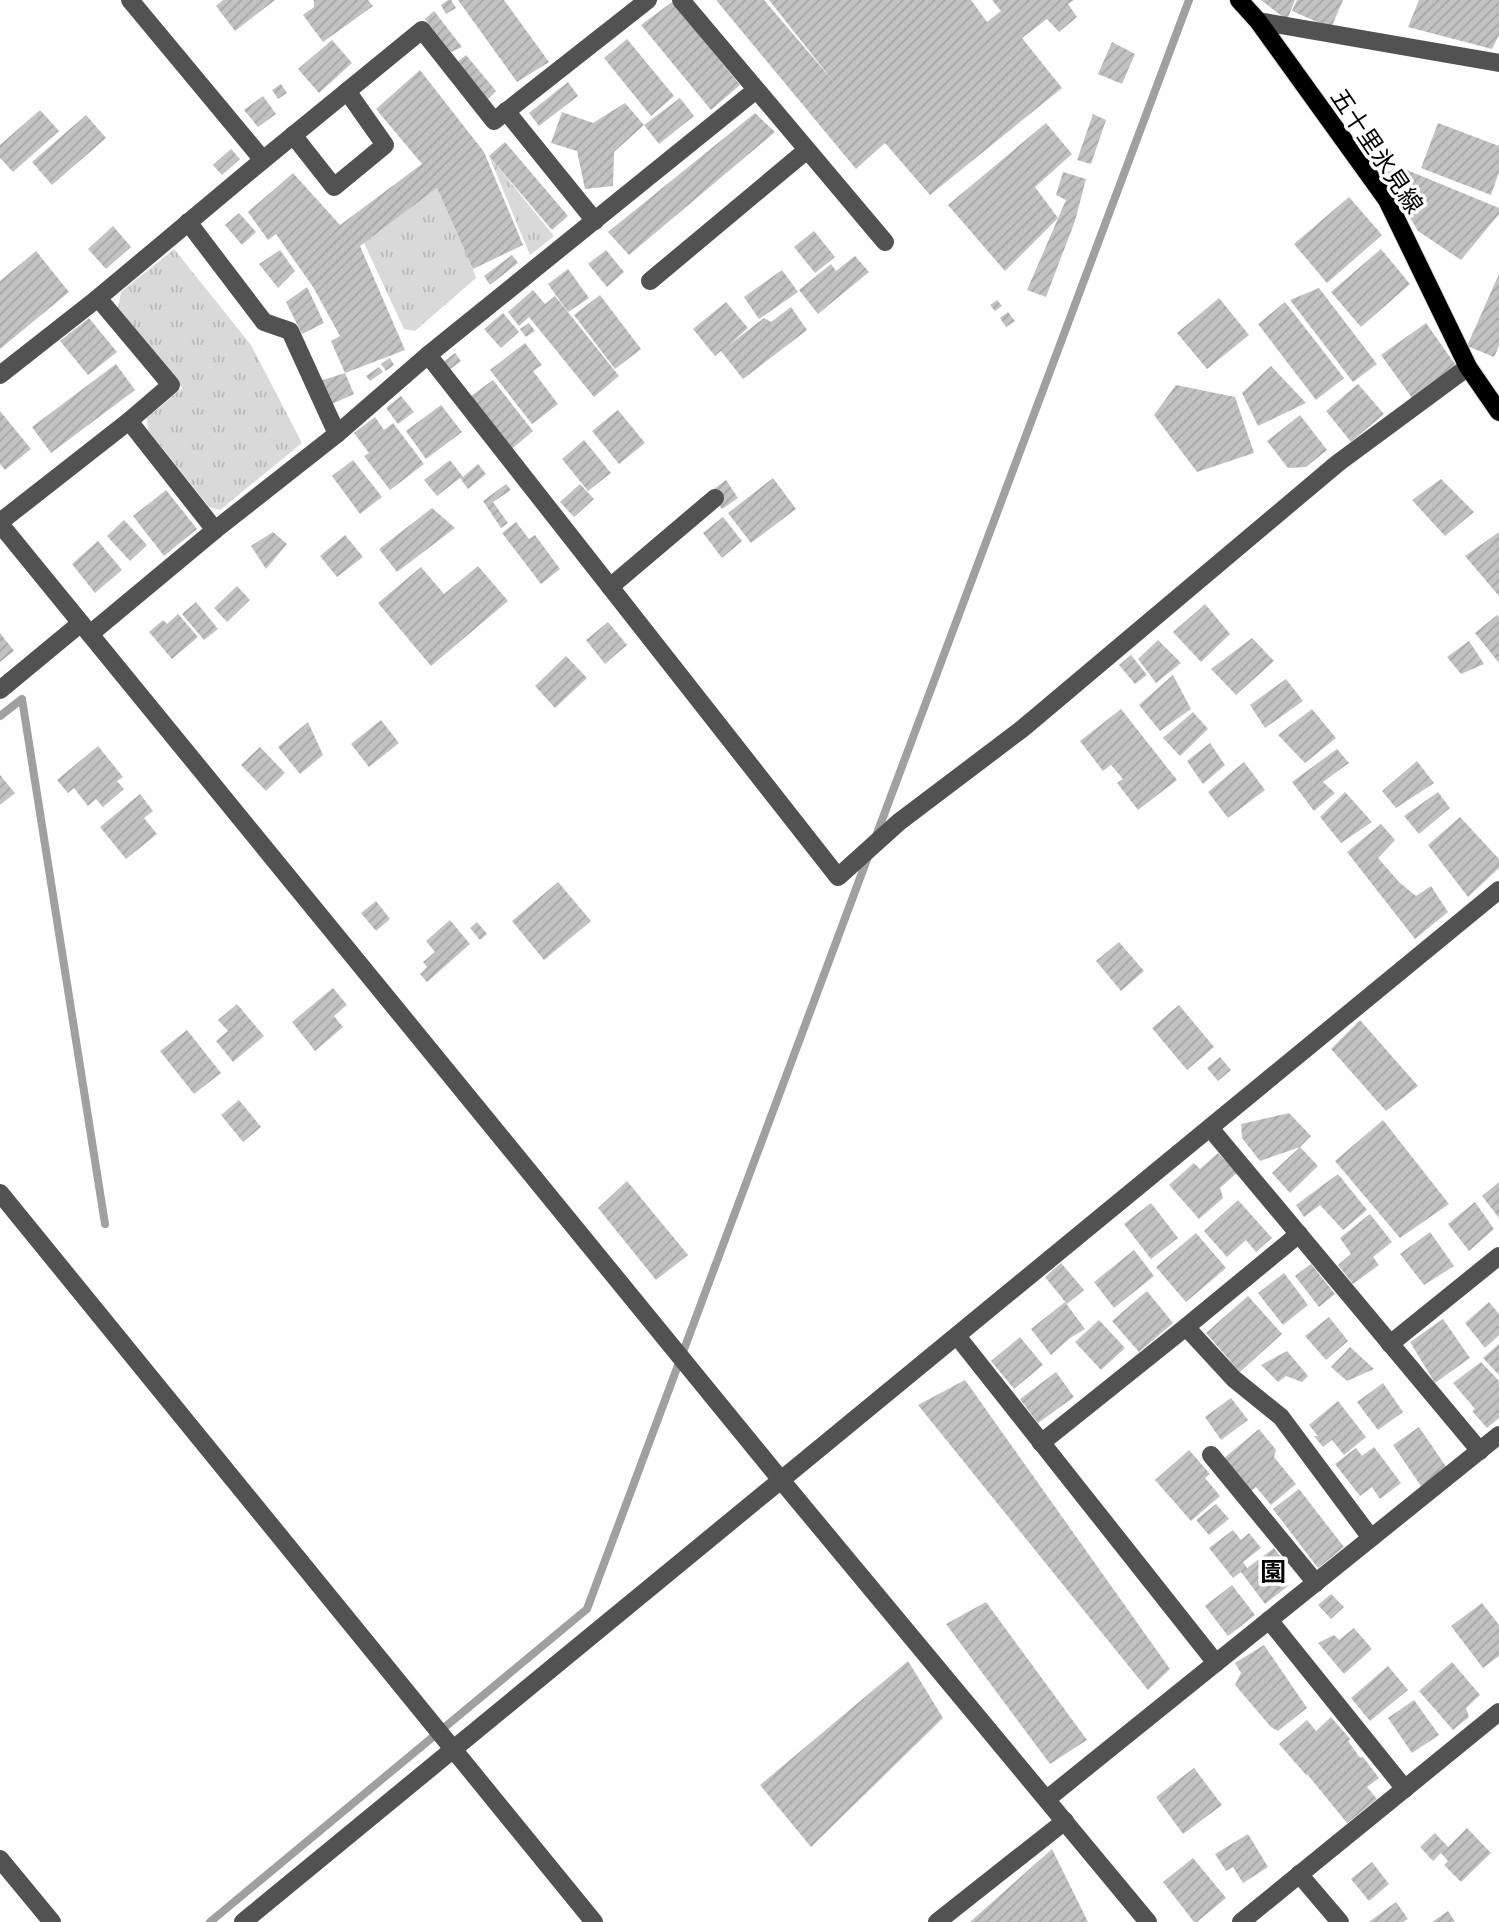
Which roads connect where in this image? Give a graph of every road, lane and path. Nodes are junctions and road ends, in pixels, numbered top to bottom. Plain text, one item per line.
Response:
1 (130, 0) edge
2 (648, 0) edge
3 (681, 0) edge
4 (1239, 0) edge
5 (1258, 21) junction
6 (1499, 63) edge
7 (756, 90) junction
8 (347, 91) junction
9 (506, 111) junction
10 (293, 135) junction
11 (807, 150) junction
12 (263, 160) junction
13 (595, 221) junction
14 (188, 222) junction
15 (885, 242) dead end
16 (650, 281) dead end
17 (98, 298) junction
18 (428, 355) junction
19 (1468, 367) junction
20 (0, 375) edge
21 (1499, 412) edge
22 (128, 421) junction
23 (337, 434) junction
24 (715, 498) dead end
25 (0, 523) edge
26 (215, 530) junction
27 (610, 587) junction
28 (86, 629) junction
29 (0, 690) edge
30 (1499, 890) edge
31 (1210, 1128) junction
32 (0, 1193) edge
33 (1299, 1234) junction
34 (1499, 1256) edge
35 (1186, 1327) junction
36 (957, 1336) junction
37 (1390, 1344) junction
38 (1499, 1435) edge
39 (1041, 1443) junction
40 (1479, 1451) junction
41 (1211, 1455) dead end
42 (781, 1480) junction
43 (1371, 1538) junction
44 (1316, 1583) junction
45 (1269, 1620) junction
46 (1216, 1663) junction
47 (1499, 1712) edge
48 (453, 1750) junction
49 (1405, 1789) junction
50 (1047, 1799) junction
51 (1065, 1821) junction
52 (0, 1859) edge
53 (1299, 1874) junction
54 (52, 1922) edge
55 (243, 1922) edge
56 (594, 1922) edge
57 (937, 1922) edge
58 (1148, 1922) edge
59 (1241, 1922) edge
60 (1340, 1922) edge

1 - 12 street
2 - 9 street
3 - 7 street
4 - 5 main road, 五十里氷見線
5 - 6 street
5 - 19 main road, 五十里氷見線
7 - 11 street
7 - 13 street
8 - 9 street
8 - 10 street
8 - 10 street
9 - 13 street
10 - 12 street
11 - 15 street
11 - 16 street
12 - 14 street
13 - 18 street
14 - 17 street
14 - 23 street
17 - 20 street
17 - 22 street
18 - 23 street
18 - 27 street
19 - 21 main road, 五十里氷見線
19 - 27 street
22 - 25 street
22 - 26 street
23 - 26 street
24 - 27 street
25 - 28 street
26 - 28 street
28 - 29 street
28 - 42 street
30 - 31 street
31 - 33 street
31 - 36 street
32 - 48 street
33 - 35 street
33 - 37 street
34 - 37 street
35 - 39 street
35 - 43 street
36 - 39 street
36 - 42 street
37 - 40 street
38 - 40 street
39 - 46 street
40 - 43 street
41 - 44 street
42 - 48 street
42 - 50 street
43 - 44 street
44 - 45 street
45 - 46 street
45 - 49 street
46 - 50 street
47 - 49 street
48 - 55 street
48 - 56 street
49 - 53 street
50 - 51 street
51 - 57 street
51 - 58 street
52 - 54 street
53 - 59 street
53 - 60 street

